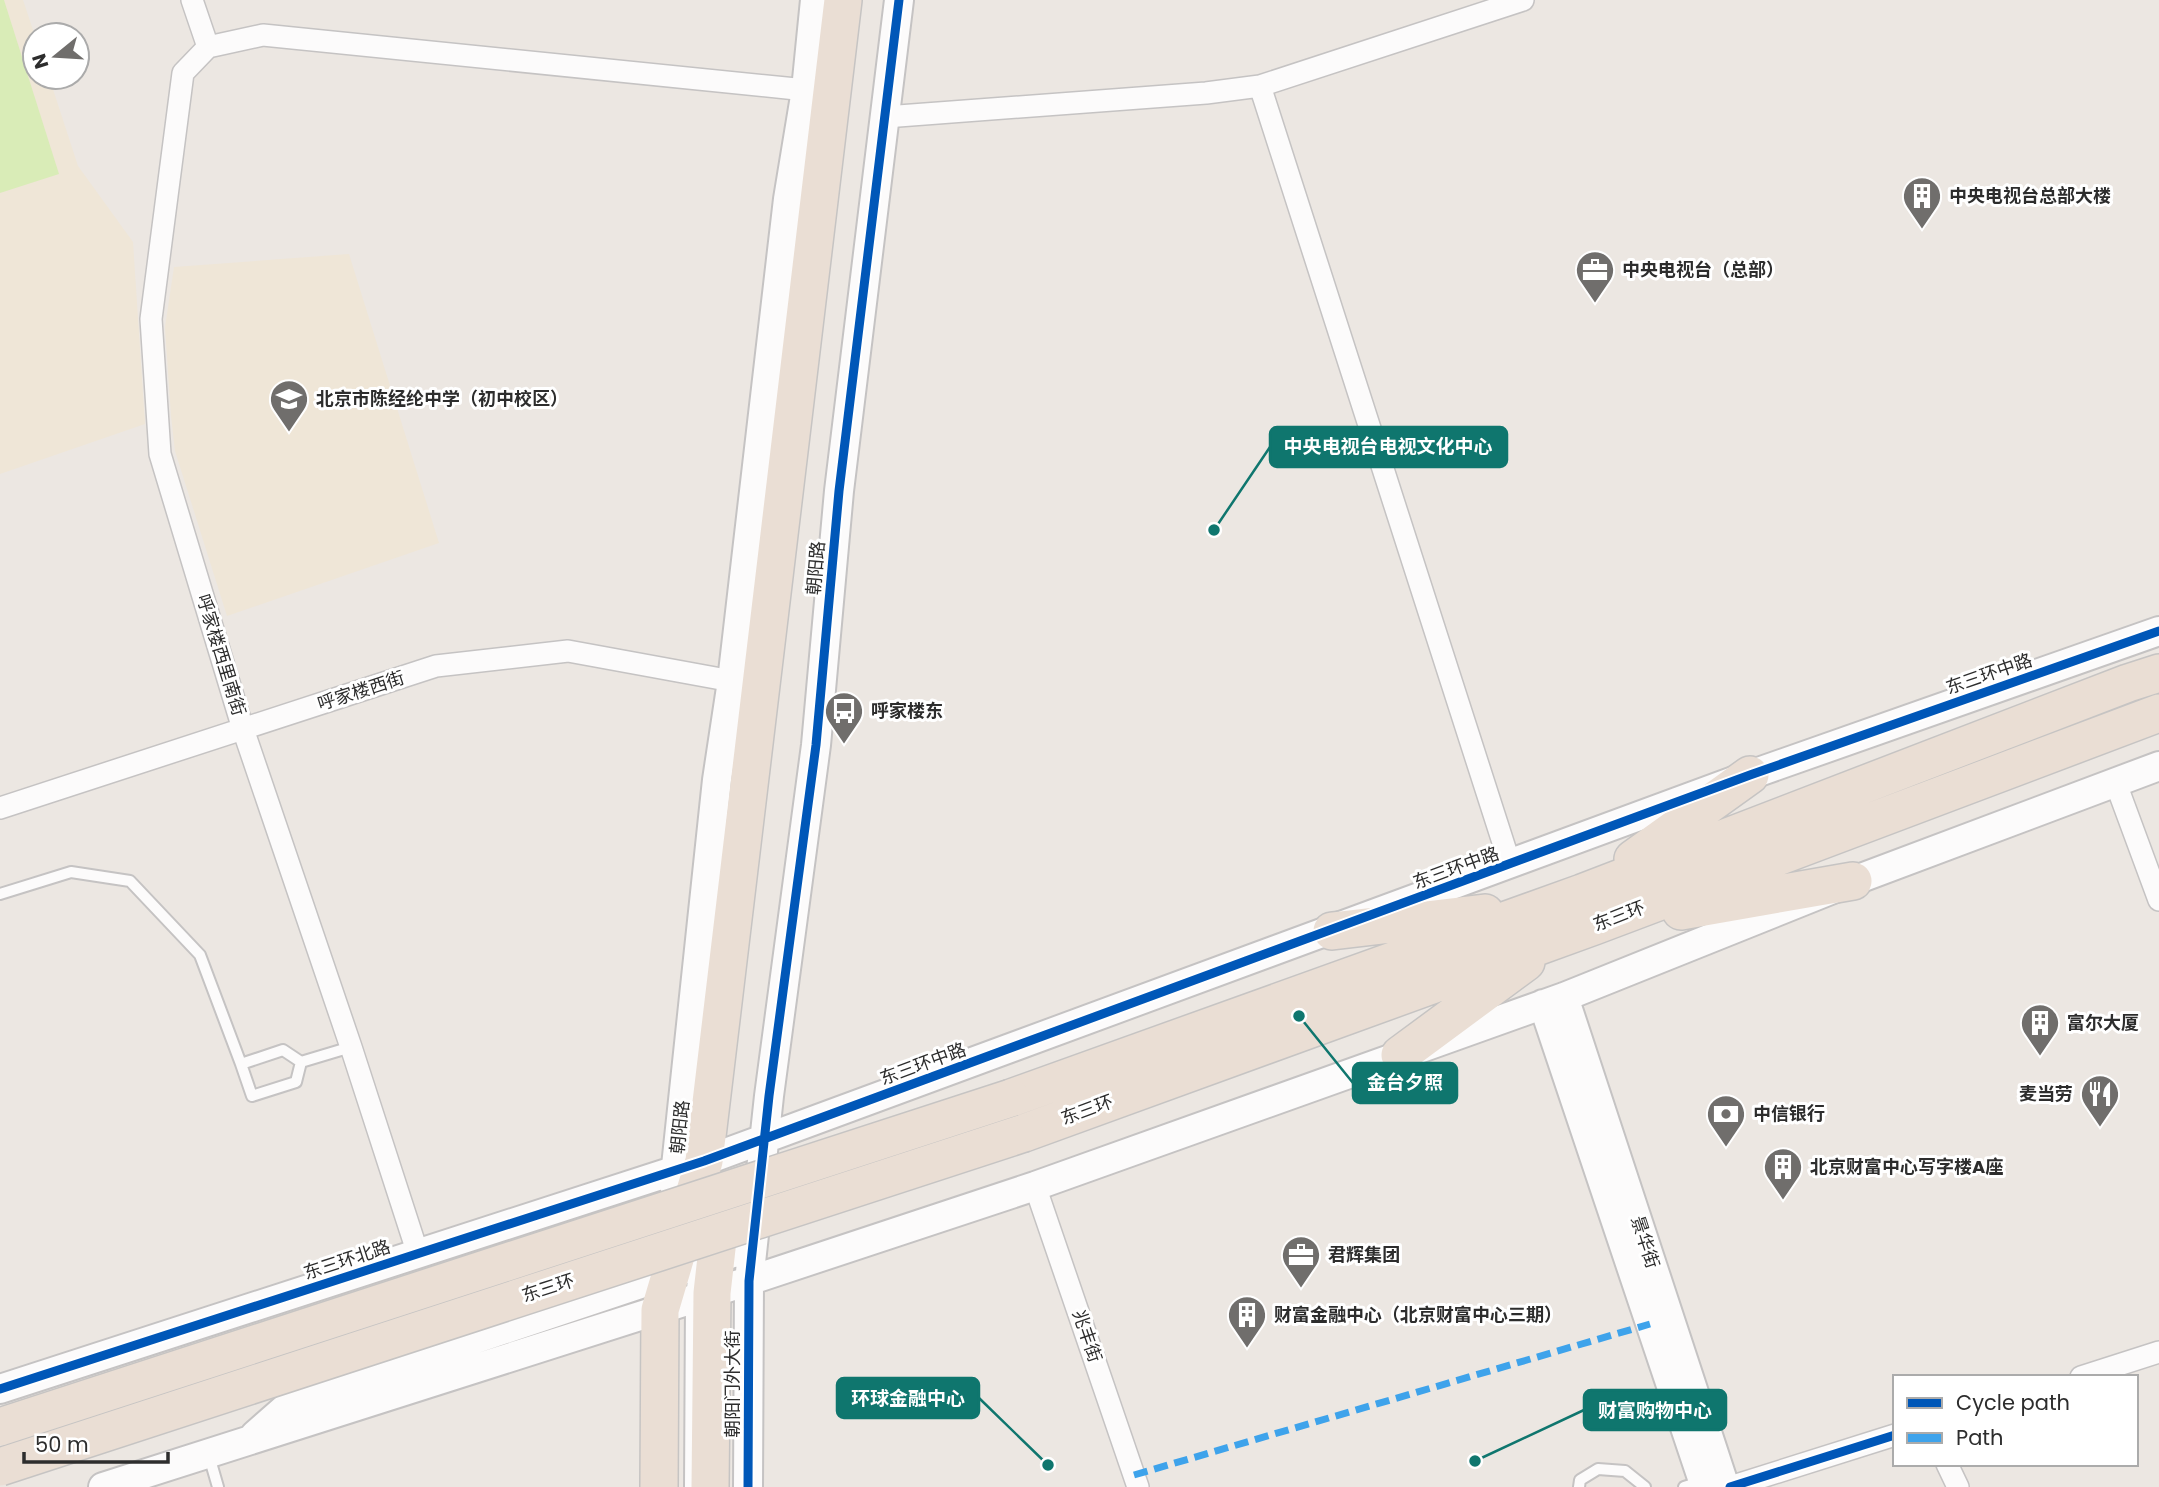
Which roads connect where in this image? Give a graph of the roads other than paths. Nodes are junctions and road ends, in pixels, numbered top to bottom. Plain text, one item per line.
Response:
1 (192, 0) edge
2 (815, 0) edge
3 (843, 0) edge
4 (864, 0) edge
5 (899, 0) edge
6 (1523, 0) edge
7 (208, 47) junction
8 (1260, 86) junction
9 (806, 90) junction
10 (885, 117) junction
11 (2159, 631) edge
12 (2144, 678) edge
13 (732, 681) junction
14 (2150, 716) edge
15 (243, 729) junction
16 (2159, 766) edge
17 (1750, 775) junction
18 (2115, 781) junction
19 (0, 808) edge
20 (1510, 864) junction
21 (1853, 881) junction
22 (0, 894) edge
23 (2159, 900) edge
24 (1588, 909) junction
25 (1553, 922) junction
26 (1332, 930) junction
27 (1554, 1000) junction
28 (351, 1047) junction
29 (1400, 1055) junction
30 (300, 1062) junction
31 (241, 1064) junction
32 (765, 1139) junction
33 (703, 1161) junction
34 (1035, 1186) junction
35 (589, 1198) junction
36 (699, 1213) dead end
37 (698, 1226) dead end
38 (752, 1246) junction
39 (418, 1254) junction
40 (748, 1281) junction
41 (687, 1282) junction
42 (616, 1292) junction
43 (625, 1321) junction
44 (2159, 1352) edge
45 (2159, 1360) edge
46 (2087, 1375) edge
47 (2113, 1375) edge
48 (0, 1389) edge
49 (0, 1427) edge
50 (1893, 1436) edge
51 (247, 1441) junction
52 (1893, 1445) edge
53 (208, 1453) junction
54 (1941, 1466) edge
55 (1948, 1466) edge
56 (0, 1467) edge
57 (1709, 1486) edge
58 (103, 1487) edge
59 (218, 1487) edge
60 (659, 1487) edge
61 (690, 1487) edge
62 (710, 1487) edge
63 (748, 1487) edge
64 (1138, 1487) edge
65 (1579, 1487) edge
66 (1645, 1487) edge
67 (1757, 1487) edge
68 (1951, 1487) edge
69 (1958, 1487) edge

1 - 7 street
2 - 9 street, 朝阳路
3 - 33 highway, 朝阳路
4 - 33 highway, 朝阳路
5 - 10 street, 朝阳路
6 - 8 street
7 - 9 street
7 - 15 street, 呼家楼西里南街
8 - 10 street
8 - 20 street
9 - 13 street, 朝阳路
10 - 32 street, 朝阳路
11 - 17 street, 东三环中路
12 - 24 highway, 东三环
13 - 15 street, 呼家楼西街
13 - 33 street, 朝阳路
14 - 24 highway, 东三环
15 - 19 street, 呼家楼西街
15 - 28 street, 呼家楼西里南街
16 - 18 street
17 - 20 street, 东三环中路
17 - 24 highway
18 - 21 street
18 - 23 street
20 - 26 street, 东三环中路
21 - 24 highway
21 - 27 street
22 - 31 lane
24 - 25 highway, 东三环
25 - 26 highway
25 - 29 highway
25 - 49 highway, 东三环, bridge
25 - 56 highway, 东三环, bridge
26 - 32 street, 东三环中路
27 - 29 street
27 - 57 street, 景华街
28 - 30 lane
28 - 39 street, 呼家楼西里南街
29 - 34 street
30 - 31 lane
30 - 31 lane
32 - 33 street, 东三环中路
32 - 38 street, 朝阳路
33 - 35 street, 东三环北路
33 - 36 lane
33 - 41 highway
33 - 41 highway
34 - 40 street
34 - 64 street, 兆丰街
35 - 39 street, 东三环北路
35 - 42 street
37 - 41 lane
38 - 40 street, 朝阳门外大街
38 - 41 street
39 - 48 street, 东三环北路
40 - 41 street
40 - 63 street, 朝阳门外大街
41 - 42 street
41 - 43 street
41 - 60 highway
41 - 61 lane
41 - 62 highway, 朝阳门外大街
42 - 43 street
42 - 51 street
43 - 51 street
44 - 46 street
45 - 47 street
50 - 57 street
51 - 53 street
52 - 67 street
53 - 58 street
53 - 59 lane
54 - 68 street
55 - 69 street
65 - 66 lane

